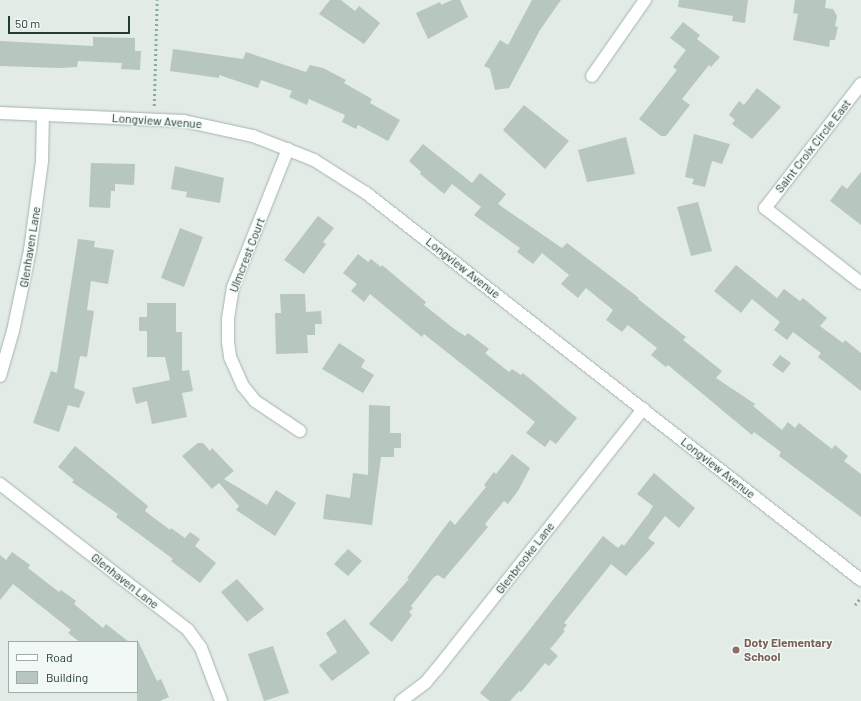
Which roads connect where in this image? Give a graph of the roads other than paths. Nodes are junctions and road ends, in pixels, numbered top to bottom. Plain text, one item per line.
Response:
1 (645, 0) edge
2 (592, 76) dead end
3 (861, 84) edge
4 (0, 113) edge
5 (43, 115) junction
6 (288, 149) junction
7 (861, 283) edge
8 (0, 376) edge
9 (643, 409) junction
10 (300, 431) dead end
11 (0, 484) edge
12 (861, 580) edge
13 (222, 701) edge
14 (401, 701) edge

1 - 2 street
3 - 7 street, Saint Croix Circle East
4 - 5 street, Longview Avenue
5 - 6 street, Longview Avenue
5 - 8 street, Glenhaven Lane
6 - 9 street, Longview Avenue
6 - 10 street, Ulmcrest Court
9 - 12 street, Longview Avenue
9 - 14 street, Glenbrooke Lane
11 - 13 street, Glenhaven Lane

